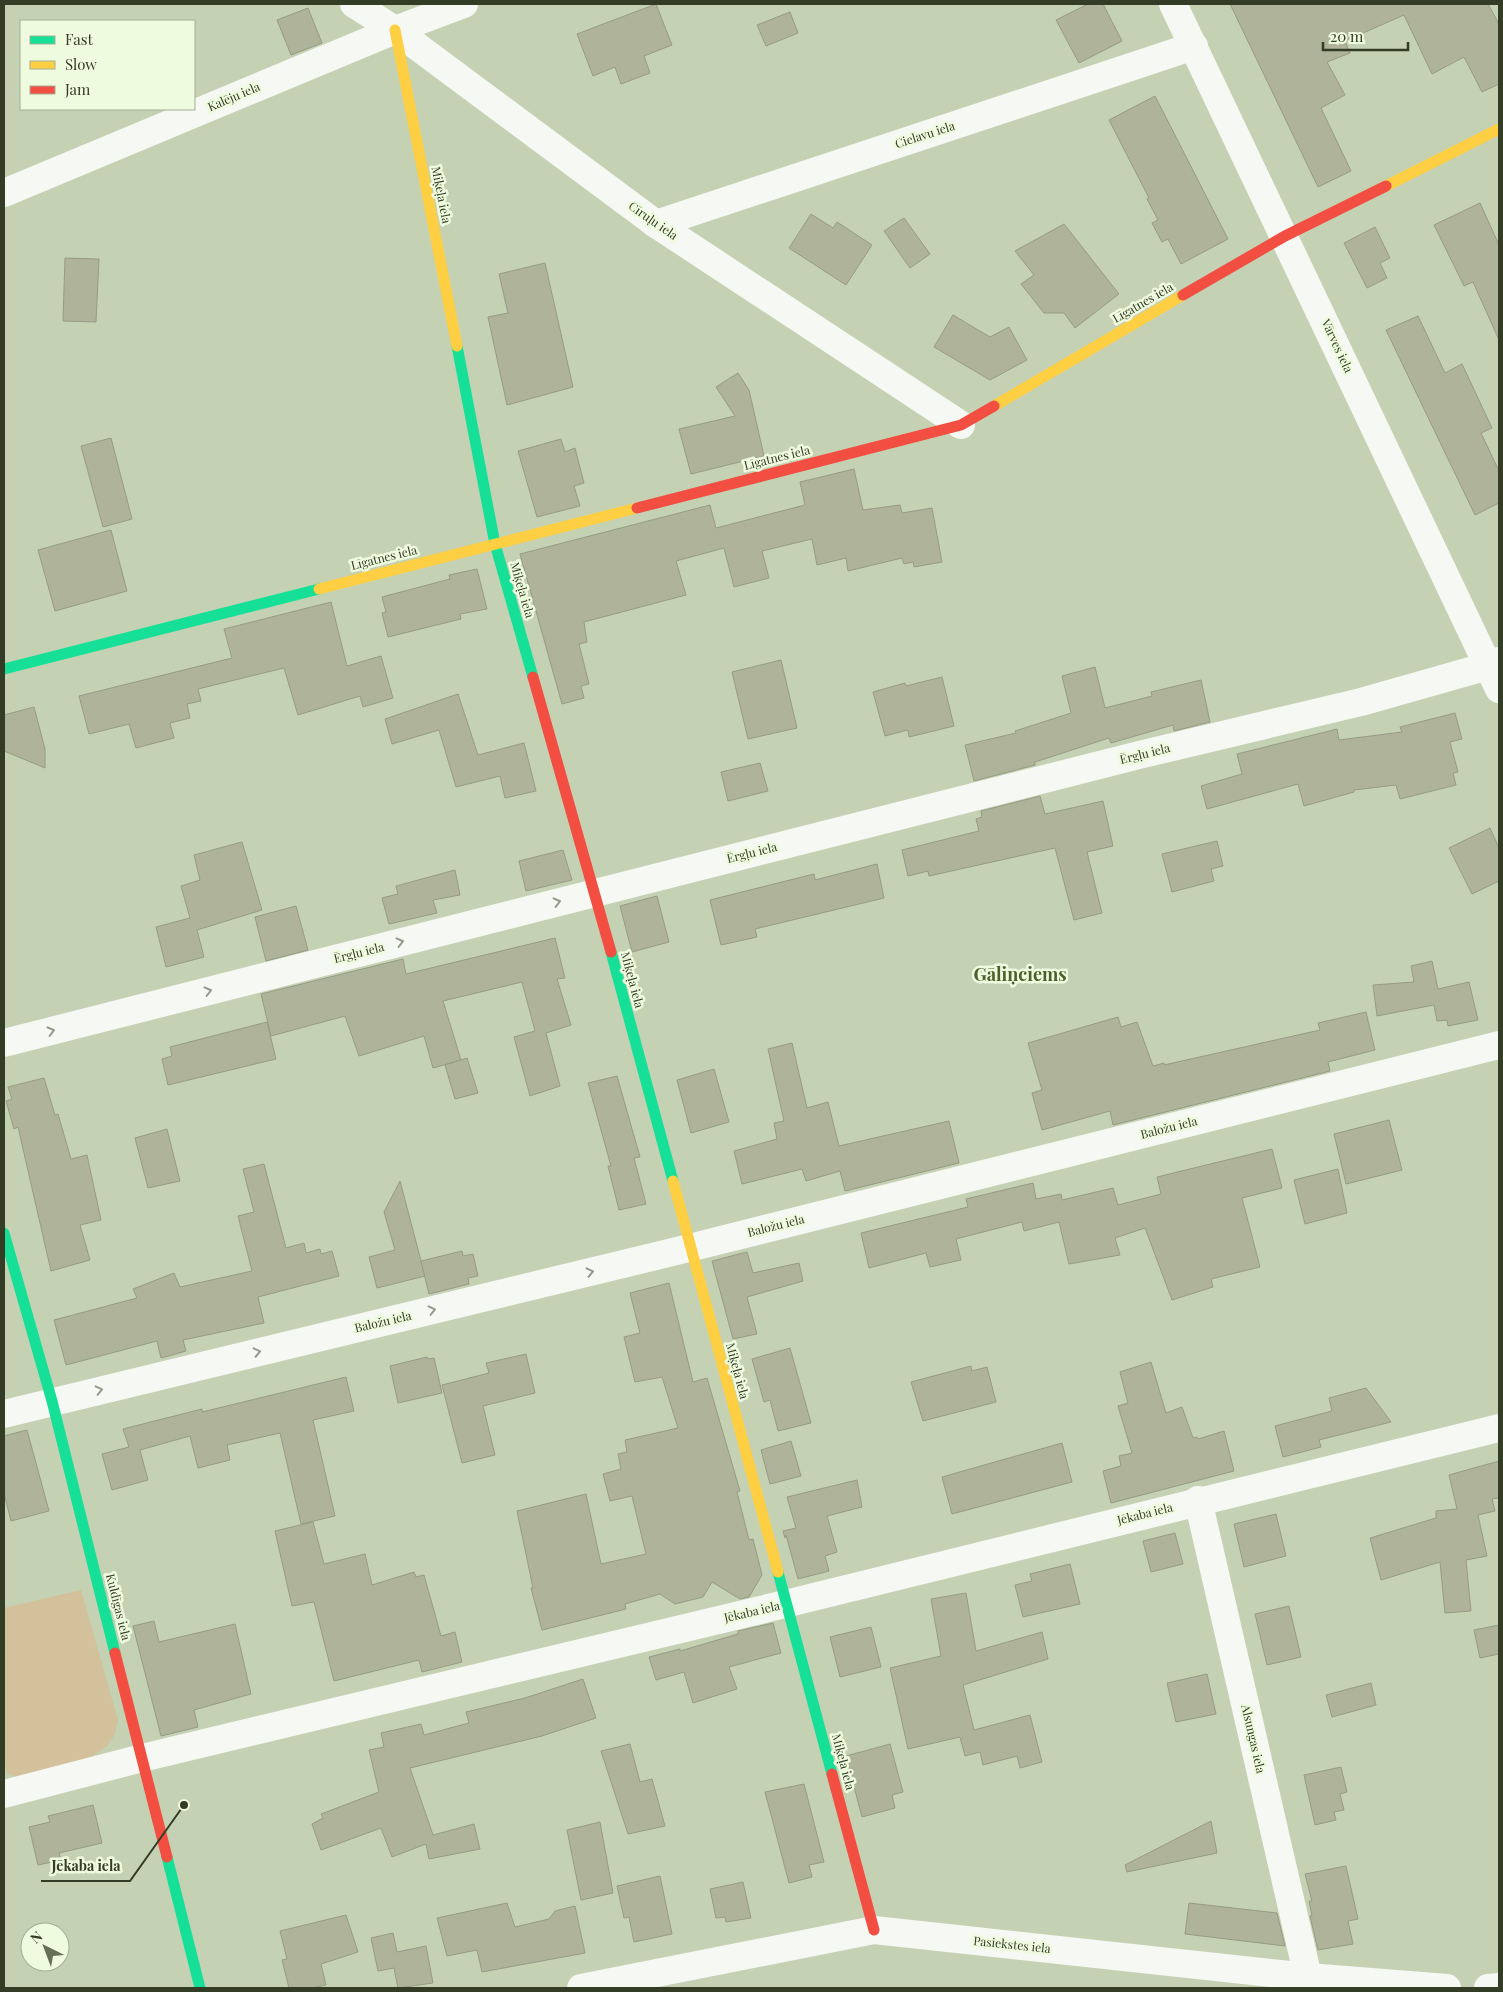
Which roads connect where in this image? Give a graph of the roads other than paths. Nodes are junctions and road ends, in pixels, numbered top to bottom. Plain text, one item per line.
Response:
1 (354, 4) edge
2 (464, 4) edge
3 (1174, 4) edge
4 (395, 30) junction
5 (1194, 46) junction
6 (1499, 129) edge
7 (4, 192) edge
8 (656, 224) junction
9 (1285, 236) junction
10 (961, 425) junction
11 (495, 544) junction
12 (4, 669) edge
13 (1496, 672) edge
14 (595, 892) junction
15 (4, 1043) edge
16 (1499, 1045) edge
17 (4, 1233) edge
18 (689, 1248) junction
19 (52, 1401) junction
20 (4, 1414) edge
21 (1499, 1428) edge
22 (1198, 1500) junction
23 (785, 1604) junction
24 (142, 1758) junction
25 (4, 1794) edge
26 (874, 1930) junction
27 (1308, 1977) junction
28 (1499, 1987) edge
29 (200, 1988) edge
30 (581, 1988) edge
31 (1447, 1988) edge
32 (1488, 1988) edge

1 - 4 street, Cīruļu iela
2 - 4 street, Kalēju iela
3 - 5 street, Vārves iela
4 - 7 street, Kalēju iela
4 - 8 street, Cīruļu iela
4 - 11 street, Miķeļa iela
5 - 8 street, Cielavu iela
5 - 9 street, Vārves iela
6 - 9 street, Līgatnes iela
8 - 10 street, Cīruļu iela
9 - 10 street, Līgatnes iela
9 - 13 street, Vārves iela
10 - 11 street, Līgatnes iela
11 - 12 street, Līgatnes iela
11 - 14 street, Miķeļa iela
13 - 14 street, Ērgļu iela
15 -> 14 street, Ērgļu iela
14 - 18 street, Miķeļa iela
16 - 18 street, Baložu iela
17 - 19 street, Kuldīgas iela
19 -> 18 street, Baložu iela
18 - 23 street, Miķeļa iela
19 - 20 street, Baložu iela
19 - 24 street, Kuldīgas iela
21 - 22 street, Jēkaba iela
22 - 23 street, Jēkaba iela
22 - 27 street, Alsungas iela
23 - 24 street, Jēkaba iela
23 - 26 street, Miķeļa iela
24 - 25 street, Jēkaba iela
24 - 29 street, Kuldīgas iela
26 - 27 street, Pasiekstes iela
26 - 30 street, Pasiekstes iela
27 - 31 street, Pasiekstes iela
28 - 32 street

